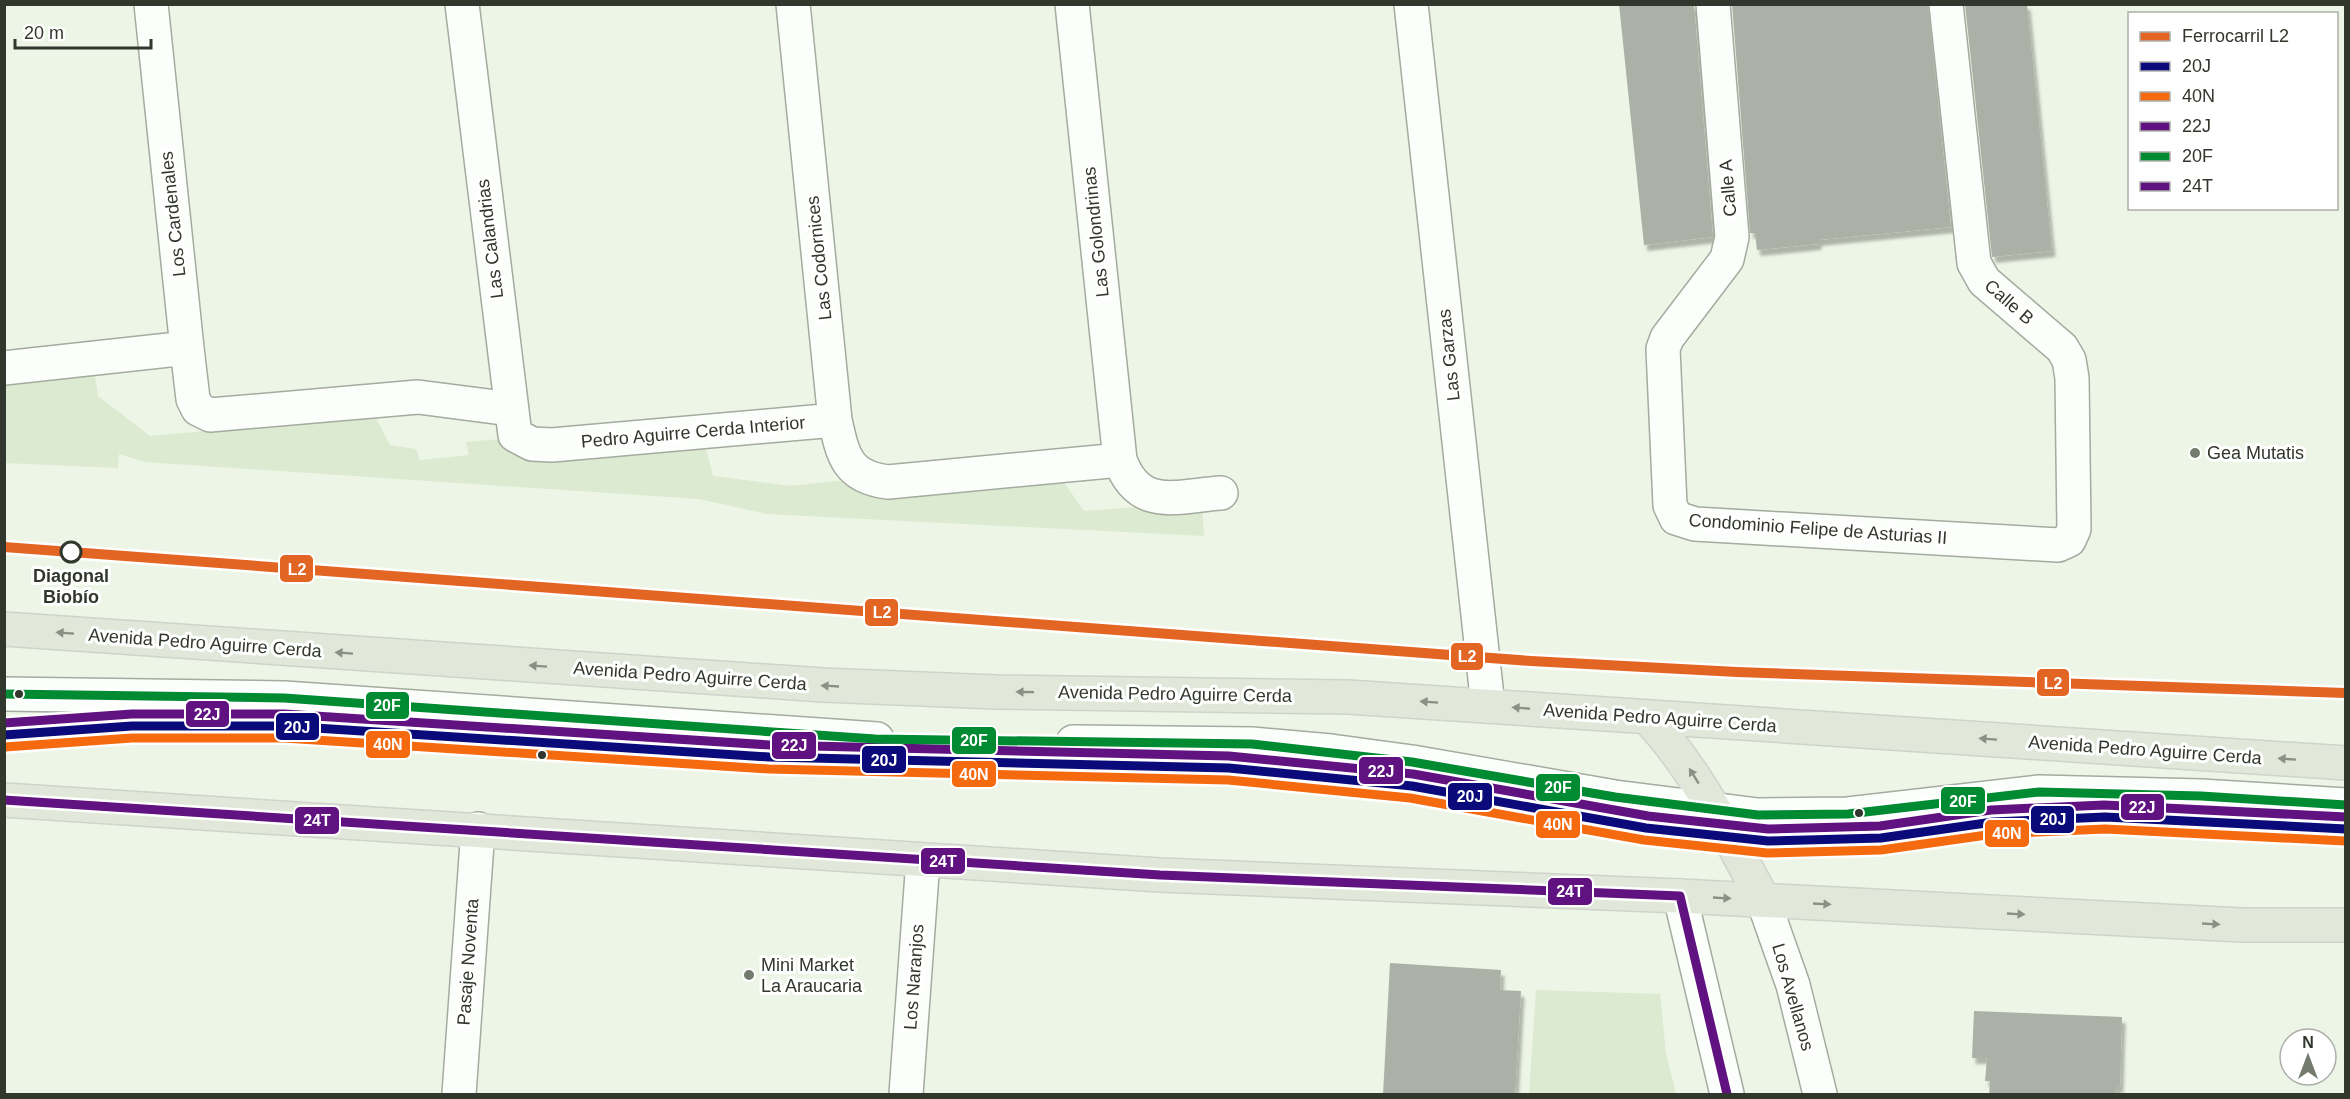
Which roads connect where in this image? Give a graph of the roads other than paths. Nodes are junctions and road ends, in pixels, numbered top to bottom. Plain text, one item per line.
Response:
1 (151, 4) edge
2 (462, 4) edge
3 (793, 4) edge
4 (1072, 4) edge
5 (1411, 4) edge
6 (1713, 4) edge
7 (1946, 4) edge
8 (187, 348) junction
9 (1663, 350) joint
10 (4, 368) edge
11 (510, 409) junction
12 (835, 420) junction
13 (552, 445) joint
14 (1120, 460) junction
15 (1221, 493) dead end
16 (2058, 545) joint
17 (4, 629) edge
18 (4, 694) edge
19 (1488, 706) junction
20 (1647, 717) junction
21 (4, 735) edge
22 (2346, 763) edge
23 (4, 800) edge
24 (2346, 805) edge
25 (1715, 810) junction
26 (478, 829) junction
27 (2346, 829) edge
28 (1730, 839) junction
29 (923, 860) junction
30 (1680, 896) junction
31 (1763, 900) junction
32 (2346, 925) edge
33 (459, 1095) edge
34 (906, 1095) edge
35 (1727, 1095) edge
36 (1820, 1095) edge

1 - 8 street, Los Cardenales
2 - 11 street, Las Calandrias
3 - 12 street, Las Codornices
4 - 14 street, Las Golondrinas
5 - 19 street, Las Garzas
6 - 9 street, Calle A
7 - 16 street, Calle B
8 - 10 street
8 - 11 street, Los Cardenales
9 - 16 street, Condominio Felipe de Asturias II
11 - 13 street, Las Calandrias
12 - 13 street, Pedro Aguirre Cerda Interior
12 - 14 street, Las Codornices
14 - 15 street
19 -> 17 highway, Avenida Pedro Aguirre Cerda
18 - 25 street
20 -> 19 highway, Avenida Pedro Aguirre Cerda
22 -> 20 highway, Avenida Pedro Aguirre Cerda
25 -> 20 highway
21 - 28 street
23 - 26 highway
24 - 25 street
25 - 28 highway
26 - 29 highway
26 - 33 street, Pasaje Noventa
27 - 28 street
28 - 31 highway
29 - 30 highway
29 - 34 street, Los Naranjos
30 -> 31 highway
30 - 35 street
31 -> 32 highway
31 - 36 street, Los Avellanos

